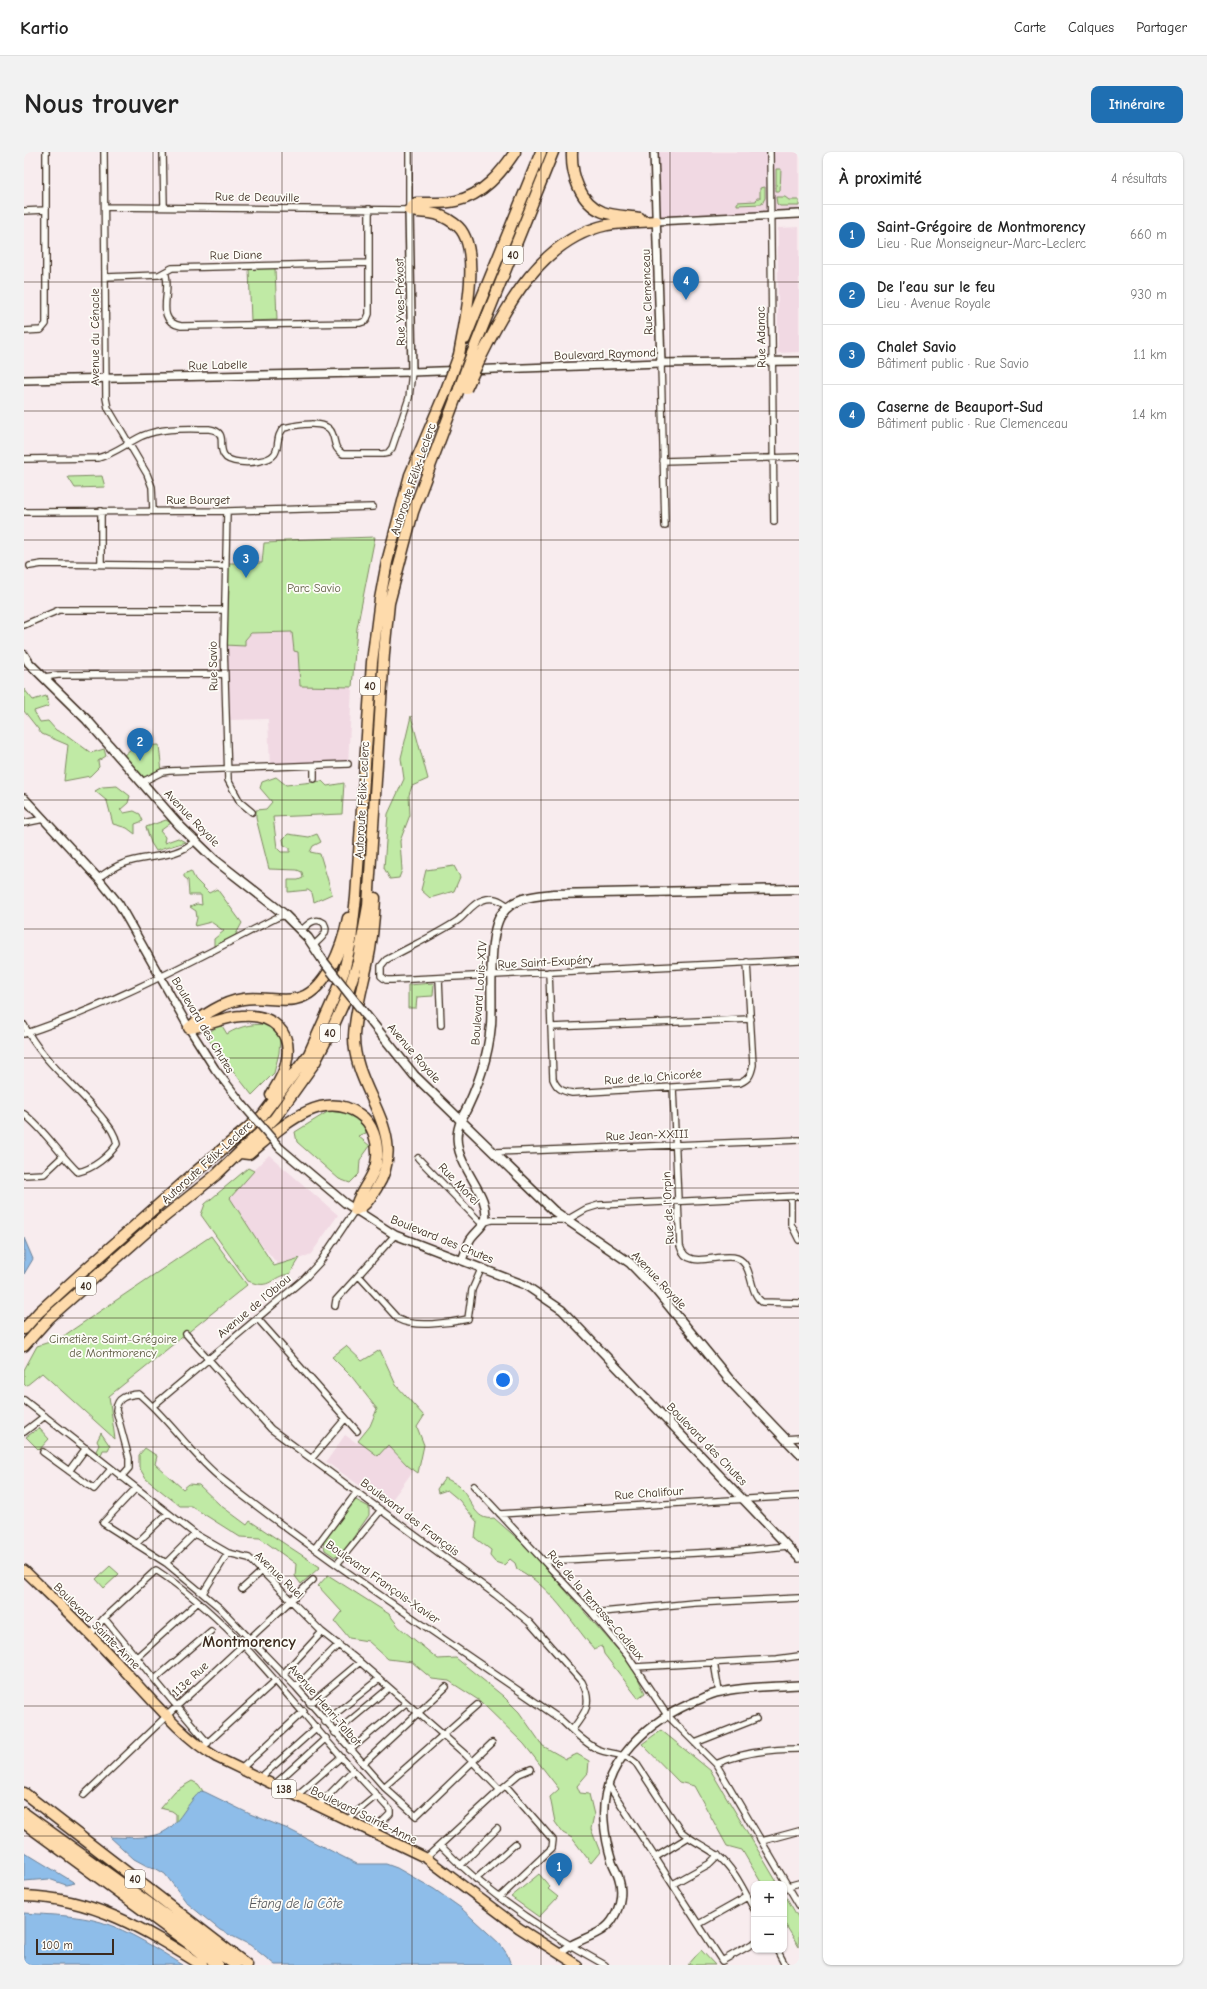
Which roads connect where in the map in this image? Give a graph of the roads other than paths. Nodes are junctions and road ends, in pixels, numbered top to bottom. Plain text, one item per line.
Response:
1 (46, 152) edge
2 (104, 152) edge
3 (163, 152) edge
4 (409, 152) edge
5 (515, 152) edge
6 (541, 152) edge
7 (553, 152) edge
8 (572, 152) edge
9 (654, 152) edge
10 (770, 152) edge
11 (164, 206) junction
12 (105, 207) junction
13 (369, 209) junction
14 (46, 210) junction
15 (409, 210) junction
16 (24, 211) edge
17 (799, 214) edge
18 (771, 215) junction
19 (656, 221) junction
20 (369, 263) junction
21 (165, 272) junction
22 (106, 277) junction
23 (24, 331) edge
24 (459, 355) junction
25 (476, 358) junction
26 (772, 361) junction
27 (799, 361) edge
28 (660, 363) junction
29 (412, 372) junction
30 (106, 379) junction
31 (24, 380) edge
32 (129, 444) junction
33 (799, 457) edge
34 (774, 458) junction
35 (24, 459) edge
36 (663, 461) junction
37 (373, 507) dead end
38 (101, 511) junction
39 (153, 511) junction
40 (226, 511) junction
41 (24, 512) edge
42 (774, 522) dead end
43 (665, 526) dead end
44 (101, 564) junction
45 (30, 566) dead end
46 (225, 566) junction
47 (224, 610) junction
48 (24, 625) edge
49 (24, 655) edge
50 (27, 664) edge
51 (224, 674) junction
52 (44, 677) junction
53 (348, 764) dead end
54 (314, 766) junction
55 (228, 770) junction
56 (314, 779) dead end
57 (142, 782) junction
58 (24, 798) edge
59 (252, 812) dead end
60 (44, 819) junction
61 (24, 823) edge
62 (196, 840) junction
63 (98, 878) junction
64 (370, 888) junction
65 (799, 889) edge
66 (356, 897) junction
67 (508, 906) junction
68 (285, 915) junction
69 (301, 931) junction
70 (314, 945) junction
71 (799, 960) edge
72 (747, 962) junction
73 (548, 972) junction
74 (492, 975) junction
75 (161, 977) junction
76 (439, 978) junction
77 (751, 1019) junction
78 (24, 1025) edge
79 (440, 1025) dead end
80 (551, 1027) junction
81 (189, 1028) junction
82 (26, 1033) edge
83 (673, 1087) junction
84 (24, 1114) edge
85 (461, 1120) junction
86 (799, 1140) edge
87 (230, 1143) junction
88 (676, 1145) junction
89 (495, 1152) junction
90 (240, 1153) junction
91 (62, 1157) junction
92 (418, 1158) dead end
93 (24, 1175) edge
94 (791, 1196) junction
95 (799, 1196) edge
96 (678, 1202) junction
97 (355, 1210) junction
98 (566, 1220) junction
99 (485, 1222) junction
100 (395, 1234) junction
101 (799, 1240) edge
102 (462, 1260) junction
103 (482, 1267) junction
104 (359, 1276) junction
105 (799, 1302) edge
106 (335, 1306) dead end
107 (257, 1318) junction
108 (24, 1329) edge
109 (186, 1334) dead end
110 (27, 1343) edge
111 (209, 1358) junction
112 (24, 1400) edge
113 (150, 1404) junction
114 (45, 1416) junction
115 (345, 1419) junction
116 (356, 1431) dead end
117 (24, 1432) edge
118 (799, 1438) edge
119 (784, 1439) junction
120 (86, 1448) junction
121 (43, 1452) dead end
122 (799, 1453) edge
123 (312, 1458) junction
124 (111, 1469) junction
125 (69, 1471) junction
126 (121, 1477) junction
127 (474, 1486) dead end
128 (136, 1488) junction
129 (357, 1492) junction
130 (799, 1496) edge
131 (745, 1500) junction
132 (381, 1510) junction
133 (168, 1513) junction
134 (500, 1514) junction
135 (195, 1534) junction
136 (136, 1544) junction
137 (788, 1546) junction
138 (315, 1548) junction
139 (228, 1553) junction
140 (799, 1558) edge
141 (544, 1560) junction
142 (166, 1563) junction
143 (337, 1564) junction
144 (24, 1570) edge
145 (262, 1571) junction
146 (313, 1580) dead end
147 (242, 1590) dead end
148 (203, 1593) junction
149 (799, 1598) edge
150 (290, 1601) junction
151 (198, 1602) junction
152 (592, 1613) junction
153 (104, 1618) junction
154 (211, 1632) dead end
155 (322, 1632) junction
156 (91, 1634) junction
157 (250, 1638) junction
158 (243, 1644) junction
159 (339, 1644) junction
160 (799, 1656) edge
161 (137, 1657) junction
162 (360, 1662) junction
163 (714, 1662) junction
164 (635, 1667) junction
165 (283, 1674) junction
166 (155, 1679) junction
167 (379, 1679) junction
168 (275, 1681) junction
169 (799, 1685) edge
170 (296, 1687) junction
171 (446, 1687) dead end
172 (390, 1688) junction
173 (719, 1692) junction
174 (406, 1703) junction
175 (310, 1704) junction
176 (477, 1705) dead end
177 (176, 1707) junction
178 (304, 1711) junction
179 (418, 1714) junction
180 (167, 1715) junction
181 (667, 1715) junction
182 (756, 1719) dead end
183 (325, 1722) junction
184 (317, 1727) junction
185 (572, 1730) junction
186 (335, 1733) junction
187 (442, 1736) junction
188 (326, 1738) junction
189 (492, 1743) dead end
190 (695, 1743) junction
191 (205, 1746) junction
192 (799, 1749) edge
193 (350, 1750) junction
194 (624, 1756) junction
195 (341, 1757) junction
196 (472, 1762) junction
197 (362, 1764) junction
198 (716, 1764) junction
199 (241, 1769) junction
200 (531, 1769) dead end
201 (353, 1770) junction
202 (260, 1778) junction
203 (274, 1785) junction
204 (506, 1786) junction
205 (609, 1786) junction
206 (384, 1787) junction
207 (500, 1790) junction
208 (24, 1793) edge
209 (84, 1795) dead end
210 (377, 1795) junction
211 (296, 1796) junction
212 (318, 1806) junction
213 (24, 1813) edge
214 (347, 1820) junction
215 (24, 1823) edge
216 (497, 1829) dead end
217 (372, 1832) junction
218 (799, 1832) edge
219 (687, 1838) junction
220 (762, 1841) junction
221 (440, 1844) junction
222 (515, 1844) dead end
223 (718, 1855) junction
224 (656, 1857) junction
225 (426, 1858) junction
226 (460, 1866) junction
227 (476, 1879) junction
228 (799, 1883) edge
229 (673, 1884) junction
230 (788, 1886) junction
231 (24, 1896) edge
232 (747, 1896) junction
233 (500, 1897) junction
234 (751, 1903) edge
235 (799, 1905) edge
236 (699, 1924) junction
237 (570, 1945) junction
238 (751, 1945) edge
239 (779, 1953) edge
240 (560, 1954) junction
241 (202, 1965) edge
242 (218, 1965) edge
243 (235, 1965) edge
244 (247, 1965) edge
245 (577, 1965) edge
246 (606, 1965) edge
247 (785, 1965) edge

1 - 14 street
2 - 12 street, Avenue du Cénacle
3 - 11 street
4 - 15 street, Rue Yves-Prévost
5 - 15 highway
6 - 24 highway, Autoroute Félix-Leclerc / 40
7 - 25 highway, Autoroute Félix-Leclerc / 40
8 - 19 highway
9 - 19 street, Rue Clemenceau
10 - 18 street, Rue Adanac
11 - 12 street, Rue de Deauville
11 - 13 street, Rue de Deauville
12 - 22 street, Avenue du Cénacle
13 - 15 street, Rue de Deauville
13 - 20 street
14 - 16 street
14 - 23 street
15 - 24 highway
15 - 29 street, Rue Yves-Prévost
17 - 18 street
18 - 19 street
18 - 26 street, Rue Adanac
19 - 25 highway
19 - 28 street, Rue Clemenceau
20 - 21 street, Rue Diane
20 - 21 street
21 - 22 street, Rue Diane
22 - 30 street, Avenue du Cénacle
24 - 66 highway, Autoroute Félix-Leclerc / 40, bridge
25 - 64 highway, Autoroute Félix-Leclerc / 40, bridge
26 - 27 street, Boulevard Raymond
26 - 28 street, Boulevard Raymond
26 - 34 street, Rue Adanac
28 - 29 street, Boulevard Raymond
28 - 36 street, Rue Clemenceau
29 - 30 street, Rue Labelle
29 - 32 street, Rue Yves-Prévost
30 - 31 street, Rue Labelle
30 - 32 street, Avenue du Cénacle
32 - 35 street
32 - 39 street, Avenue du Cénacle
33 - 34 street
34 - 36 street
34 - 42 street, Rue Adanac
36 - 43 street, Rue Clemenceau
37 - 40 street, Rue Bourget
38 - 39 street, Rue Bourget
38 - 41 street, Rue Bourget
38 - 44 street
39 - 40 street, Rue Bourget
40 - 46 street, Rue Savio
44 - 45 street
44 - 46 street
46 - 47 street, Rue Savio
47 - 48 street
47 - 51 street, Rue Savio
49 - 50 main road, Avenue Royale
50 - 52 main road, Avenue Royale
51 - 52 street
51 - 55 street, Rue Savio
52 - 57 main road, Avenue Royale
53 - 54 street
54 - 55 street
54 - 56 street
55 - 57 street
55 - 59 street, Rue Savio
57 - 62 main road, Avenue Royale
58 - 60 street, Boulevard des Chutes
60 - 61 street
60 - 63 street, Boulevard des Chutes
62 - 63 street
62 - 68 main road, Avenue Royale
63 - 75 street, Boulevard des Chutes
64 - 90 highway, Autoroute Félix-Leclerc / 40
64 - 97 highway
65 - 67 main road
66 - 81 highway
66 - 87 highway, Autoroute Félix-Leclerc / 40
67 - 74 main road, Boulevard Louis-XIV
67 - 76 street, Rue Saint-Exupéry
68 - 69 main road, Avenue Royale
68 - 75 street
69 - 70 main road, Avenue Royale
69 - 70 street
70 - 85 main road, Avenue Royale, bridge
71 - 72 street, Rue Saint-Exupéry
72 - 73 street, Rue Saint-Exupéry
72 - 77 street, Rue de la Chicorée
73 - 74 street, Rue Saint-Exupéry
73 - 80 street, Rue de la Chicorée
74 - 76 street, Rue Saint-Exupéry
74 - 85 main road, Boulevard Louis-XIV
75 - 81 street, Boulevard des Chutes
75 - 82 street
76 - 79 street
77 - 80 street
77 - 83 street, Rue de la Chicorée
78 - 82 street
80 - 83 street, Rue de la Chicorée
81 - 87 highway
81 - 97 street, Boulevard des Chutes, bridge
82 - 91 street
83 - 88 street, Rue de l'Orpin
84 - 91 street
85 - 89 main road, Avenue Royale
85 - 99 street, Boulevard Louis-XIV
86 - 88 street, Rue Jean-XXIII
87 - 108 highway, Autoroute Félix-Leclerc / 40
88 - 89 street, Rue Jean-XXIII
88 - 96 street, Rue de l'Orpin
89 - 98 main road, Avenue Royale
90 - 97 highway
90 - 110 highway, Autoroute Félix-Leclerc / 40
91 - 93 street
92 - 99 street, Rue Morel
94 - 95 street
94 - 96 street
94 - 101 street
96 - 98 street
96 - 105 street, Rue de l'Orpin
97 - 100 street, Boulevard des Chutes
97 - 107 street, Avenue de l'Obiou
98 - 99 street
98 - 119 main road, Avenue Royale
99 - 102 street
100 - 102 street, Boulevard des Chutes
100 - 104 street
102 - 103 street, Boulevard des Chutes
103 - 104 street
103 - 131 street, Boulevard des Chutes
104 - 106 street
107 - 111 street, Avenue de l'Obiou
107 - 115 street
109 - 111 street, Boulevard des Français
111 - 113 street, Avenue de l'Obiou
111 - 123 street, Boulevard des Français
112 - 114 street, Avenue Ruel
113 - 126 street
113 - 138 street, Boulevard François-Xavier
114 - 117 street
114 - 120 street, Avenue Ruel
115 - 116 street
115 - 123 street
118 - 119 street
119 - 122 main road, Avenue Royale
120 - 124 street, Avenue Ruel
120 - 125 street
121 - 125 street
123 - 129 street, Boulevard des Français
124 - 125 street
124 - 126 street, Avenue Ruel
126 - 128 street, Avenue Ruel
127 - 134 street, Rue de la Terrasse-Cadieux
128 - 133 street, Avenue Ruel
128 - 136 street, Avenue Henri-Talbot
129 - 132 street, Boulevard des Français
129 - 138 street
130 - 131 street, Rue Chalifour
131 - 134 street, Rue Chalifour
131 - 137 street, Boulevard des Chutes
132 - 143 street
132 - 185 street, Boulevard des Français
133 - 135 street, Avenue Ruel
133 - 136 street
134 - 141 street, Rue de la Terrasse-Cadieux
135 - 139 street, Avenue Ruel
135 - 142 street
136 - 142 street, Avenue Henri-Talbot
137 - 140 street, Boulevard des Chutes
137 - 141 street
138 - 143 street, Boulevard François-Xavier
139 - 145 street, Avenue Ruel
139 - 148 street
141 - 152 street, Rue de la Terrasse-Cadieux
142 - 148 street, Avenue Henri-Talbot
143 - 185 street, Boulevard François-Xavier
144 - 156 main road, Boulevard Sainte-Anne / 138
145 - 147 street
145 - 150 street, Avenue Ruel
146 - 150 street, 113e Rue
148 - 157 street, Avenue Henri-Talbot
149 - 152 street
150 - 155 street, Avenue Ruel
150 - 157 street, 113e Rue
151 - 153 street
151 - 158 street
151 - 161 street
152 - 164 street, Rue de la Terrasse-Cadieux
153 - 156 street
153 - 161 street
154 - 166 street
155 - 159 street, Avenue Ruel
155 - 165 street
156 - 180 main road, Boulevard Sainte-Anne / 138
157 - 158 street, 113e Rue
157 - 165 street, Avenue Henri-Talbot
158 - 168 street
158 - 177 street, 113e Rue
159 - 162 street, Avenue Ruel
159 - 170 street
160 - 163 street
161 - 166 street
162 - 167 street, Avenue Ruel
162 - 175 street
163 - 164 street
163 - 173 street
164 - 181 street, Rue de la Terrasse-Cadieux
165 - 170 street, Avenue Henri-Talbot
166 - 177 street
167 - 172 street, Avenue Ruel
167 - 183 street
168 - 178 street
168 - 191 street
169 - 173 street
170 - 175 street, Avenue Henri-Talbot
171 - 179 street
172 - 174 street, Avenue Ruel
172 - 186 street
173 - 181 street
174 - 179 street, Avenue Ruel
174 - 193 street
175 - 183 street, Avenue Henri-Talbot
176 - 187 street
177 - 180 street, 113e Rue
177 - 191 street
178 - 184 street
178 - 199 street
179 - 187 street, Avenue Ruel
179 - 197 street
180 - 191 main road, Boulevard Sainte-Anne / 138
180 - 209 street, 113e Rue
181 - 190 street, Rue de la Terrasse-Cadieux
181 - 194 street
182 - 190 street
183 - 186 street, Avenue Henri-Talbot
184 - 188 street
184 - 202 street
185 - 194 street, Boulevard François-Xavier
186 - 193 street, Avenue Henri-Talbot
187 - 196 street, Avenue Ruel
187 - 206 street
188 - 195 street
188 - 203 street
189 - 196 street
190 - 198 street, Rue de la Terrasse-Cadieux
191 - 199 main road, Boulevard Sainte-Anne / 138
192 - 198 street
193 - 197 street, Avenue Henri-Talbot
194 - 205 street
194 - 219 street
195 - 201 street
195 - 211 street
196 - 206 street, Avenue Henri-Talbot
196 - 207 street, Avenue Ruel
197 - 206 street, Avenue Henri-Talbot
198 - 220 street, Rue de la Terrasse-Cadieux
199 - 202 main road, Boulevard Sainte-Anne / 138
200 - 204 street
201 - 210 street
201 - 212 street
202 - 203 main road, Boulevard Sainte-Anne / 138
203 - 211 main road, Boulevard Sainte-Anne / 138
204 - 207 street
204 - 233 street
205 - 224 street
205 - 237 street
207 - 221 street
208 - 244 highway, 40
210 - 214 street
210 - 217 street
211 - 212 main road, Boulevard Sainte-Anne / 138
212 - 214 main road, Boulevard Sainte-Anne / 138
213 - 243 highway
214 - 217 main road, Boulevard Sainte-Anne / 138
215 - 242 highway
216 - 226 street
217 - 225 main road, Boulevard Sainte-Anne / 138
218 - 220 street
219 - 223 street
219 - 224 street
220 - 230 street, Rue de la Terrasse-Cadieux
221 - 225 street
221 - 226 street
222 - 227 street
223 - 229 street
223 - 232 street
224 - 229 street
225 - 240 main road, Boulevard Sainte-Anne / 138
226 - 227 street
227 - 233 street
228 - 230 street
229 - 236 street
230 - 235 street, Rue de la Terrasse-Cadieux
231 - 241 highway
232 - 234 street
232 - 236 street
233 - 237 street
236 - 238 street
237 - 240 street
237 - 246 street
239 - 247 street
240 - 245 main road, Boulevard Sainte-Anne / 138

